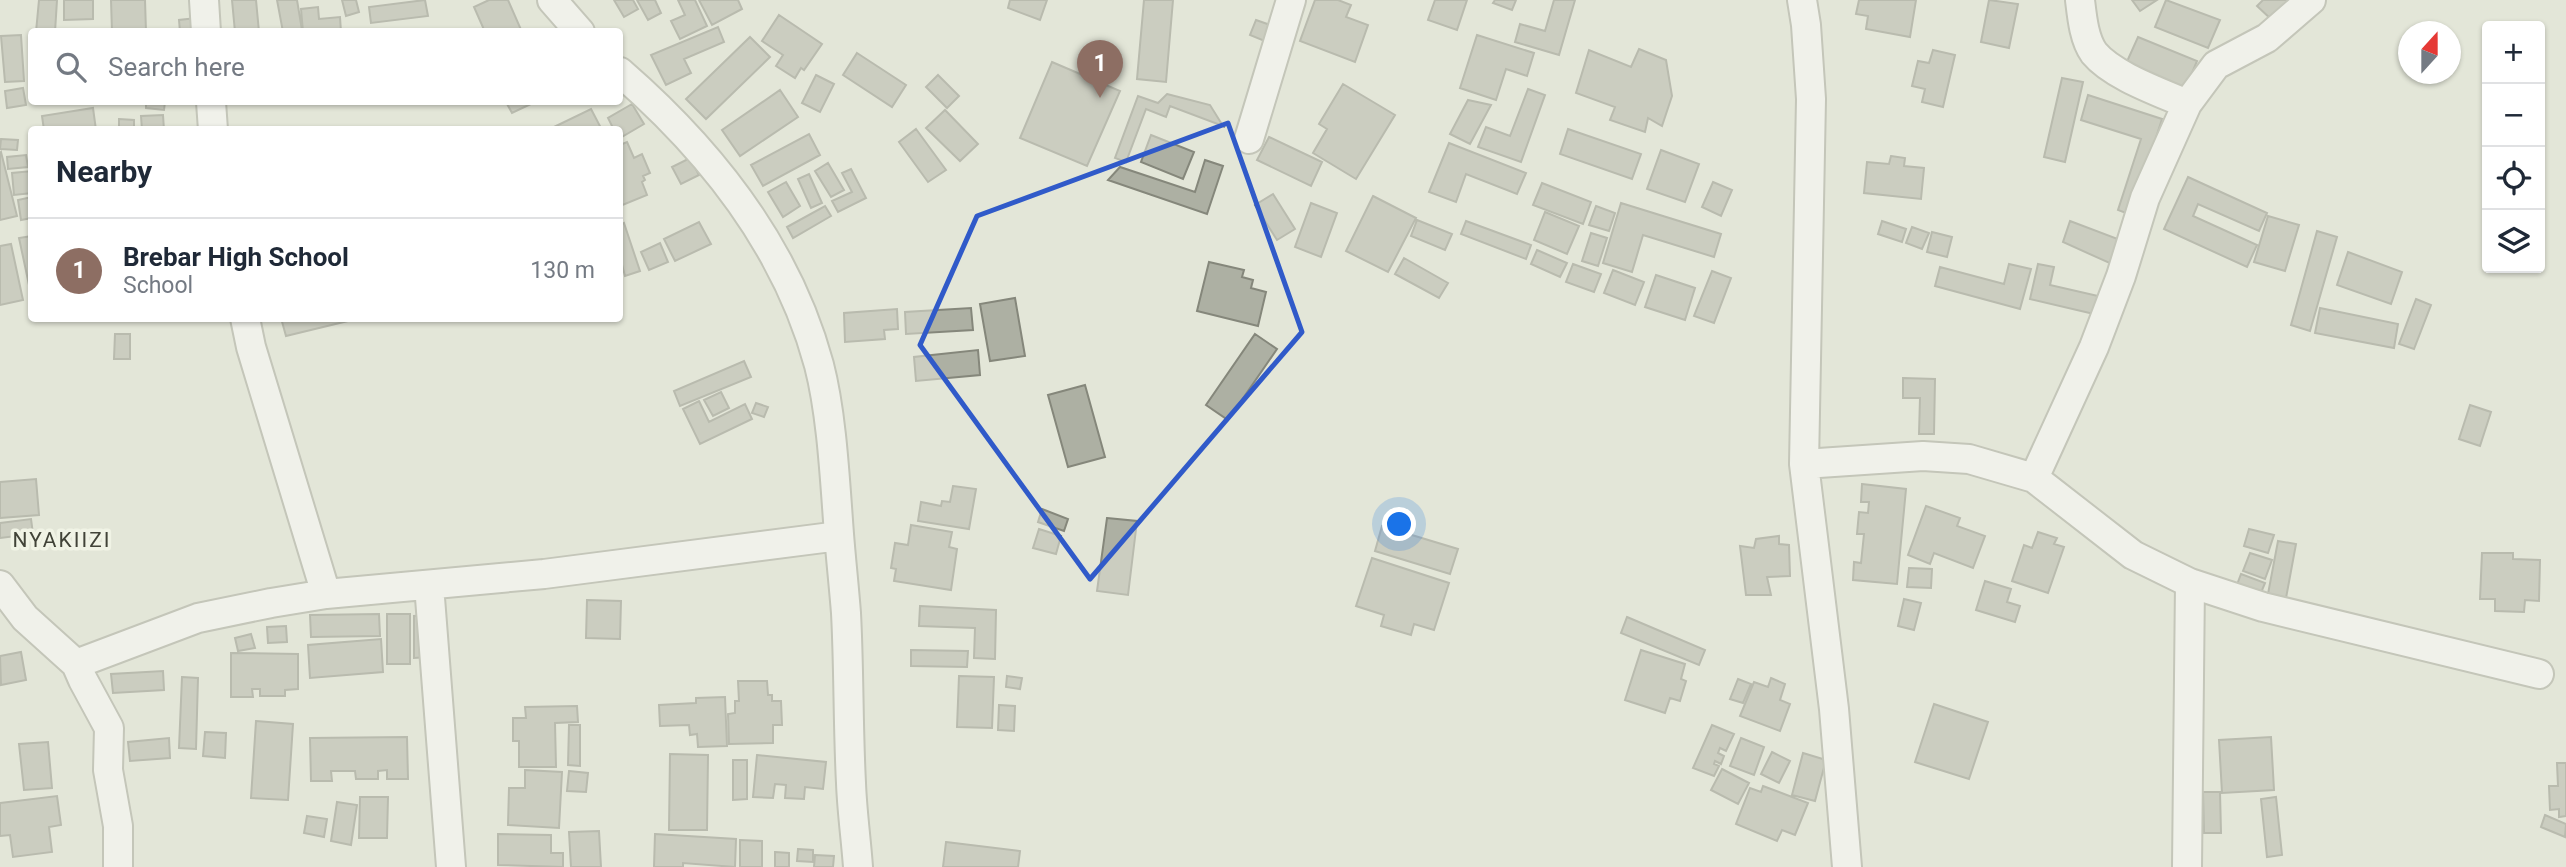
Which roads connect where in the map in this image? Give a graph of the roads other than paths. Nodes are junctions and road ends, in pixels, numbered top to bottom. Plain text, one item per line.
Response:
1 (204, 0) edge
2 (552, 0) edge
3 (1291, 0) edge
4 (1802, 0) edge
5 (2080, 0) edge
6 (2311, 0) edge
7 (206, 28) edge
8 (576, 28) edge
9 (623, 75) edge
10 (2187, 104) junction
11 (211, 105) edge
12 (213, 126) edge
13 (1249, 139) dead end
14 (246, 322) edge
15 (1804, 464) junction
16 (2034, 478) junction
17 (839, 536) junction
18 (2190, 583) junction
19 (0, 585) edge
20 (429, 585) junction
21 (326, 594) junction
22 (76, 664) junction
23 (2539, 674) dead end
24 (118, 867) edge
25 (451, 867) edge
26 (858, 867) edge
27 (1847, 867) edge
28 (2187, 867) edge

1 - 7 street
2 - 8 street
3 - 13 street
4 - 15 street
5 - 10 street
6 - 10 street
9 - 17 street
10 - 16 street
11 - 12 street
14 - 21 street
15 - 16 street
15 - 27 street
16 - 18 street
17 - 20 street
17 - 26 street
18 - 23 street
18 - 28 street
19 - 22 street
20 - 21 street
20 - 25 street
21 - 22 street
22 - 24 street

